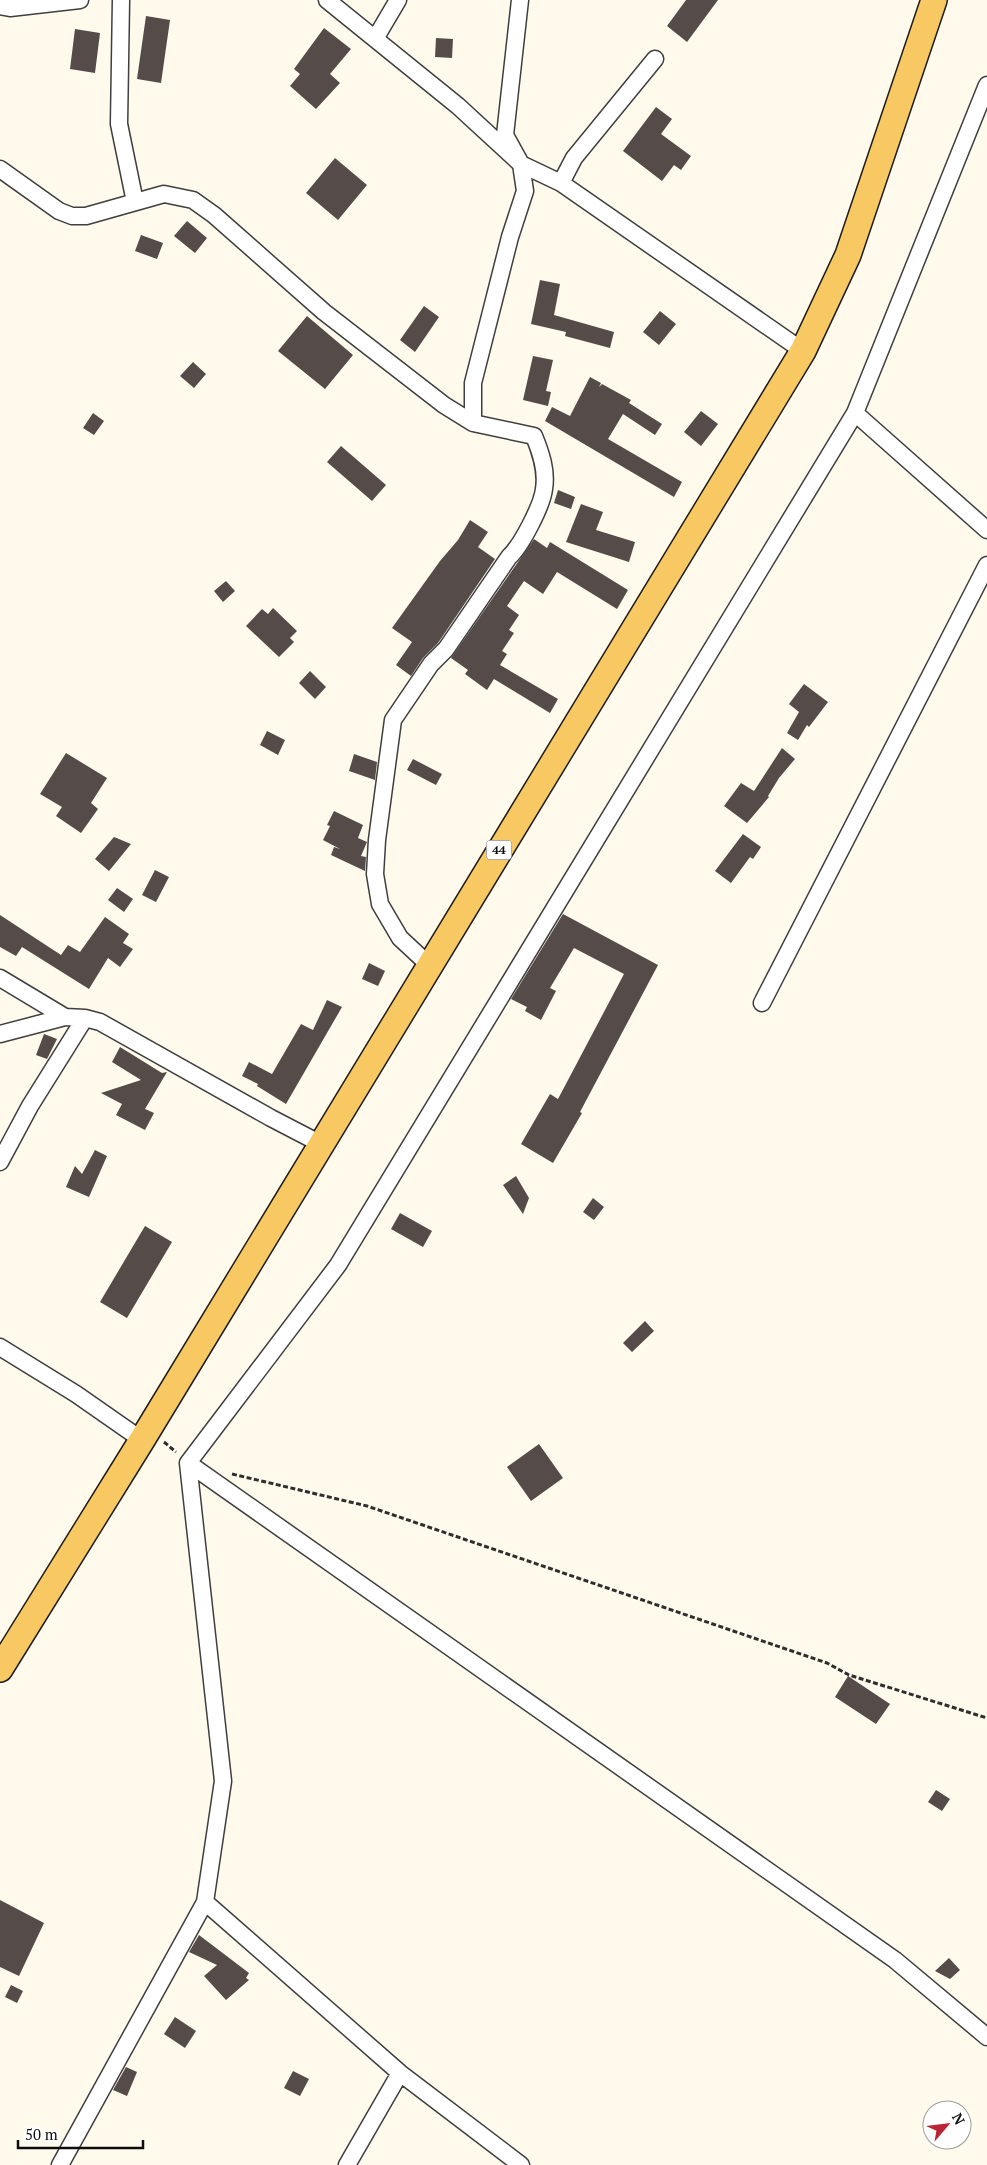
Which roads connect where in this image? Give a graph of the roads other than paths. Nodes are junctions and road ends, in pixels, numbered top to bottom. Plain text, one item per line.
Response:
1 (80, 0) edge
2 (121, 0) edge
3 (327, 0) edge
4 (398, 0) edge
5 (520, 0) edge
6 (934, 0) edge
7 (0, 6) edge
8 (375, 39) junction
9 (656, 58) dead end
10 (987, 85) edge
11 (521, 164) junction
12 (0, 168) edge
13 (561, 183) junction
14 (136, 202) junction
15 (803, 351) junction
16 (855, 413) junction
17 (474, 422) junction
18 (987, 530) edge
19 (987, 565) edge
20 (429, 965) junction
21 (0, 978) edge
22 (762, 1003) dead end
23 (66, 1016) junction
24 (85, 1018) junction
25 (0, 1034) edge
26 (321, 1144) junction
27 (0, 1162) edge
28 (0, 1347) edge
29 (145, 1434) junction
30 (188, 1463) junction
31 (0, 1669) edge
32 (205, 1902) junction
33 (987, 2037) edge
34 (400, 2072) junction
35 (60, 2165) edge
36 (347, 2165) edge
37 (521, 2165) edge

1 - 7 street
2 - 14 street
3 - 8 street
4 - 8 street
5 - 11 street
6 - 15 main road, 44
8 - 11 street
9 - 13 street
10 - 16 street
11 - 13 street
11 - 17 street
12 - 14 street
13 - 15 street
14 - 17 street
15 - 20 main road, 44
16 - 18 street
16 - 30 street
17 - 20 street
19 - 22 street
20 - 26 main road, 44
21 - 23 street
23 - 24 street
23 - 25 street
24 - 26 street
24 - 27 street
26 - 29 main road, 44
28 - 29 street
29 - 31 main road, 44
30 - 32 street
30 - 33 street
32 - 34 street
32 - 35 street
34 - 36 street
34 - 37 street

